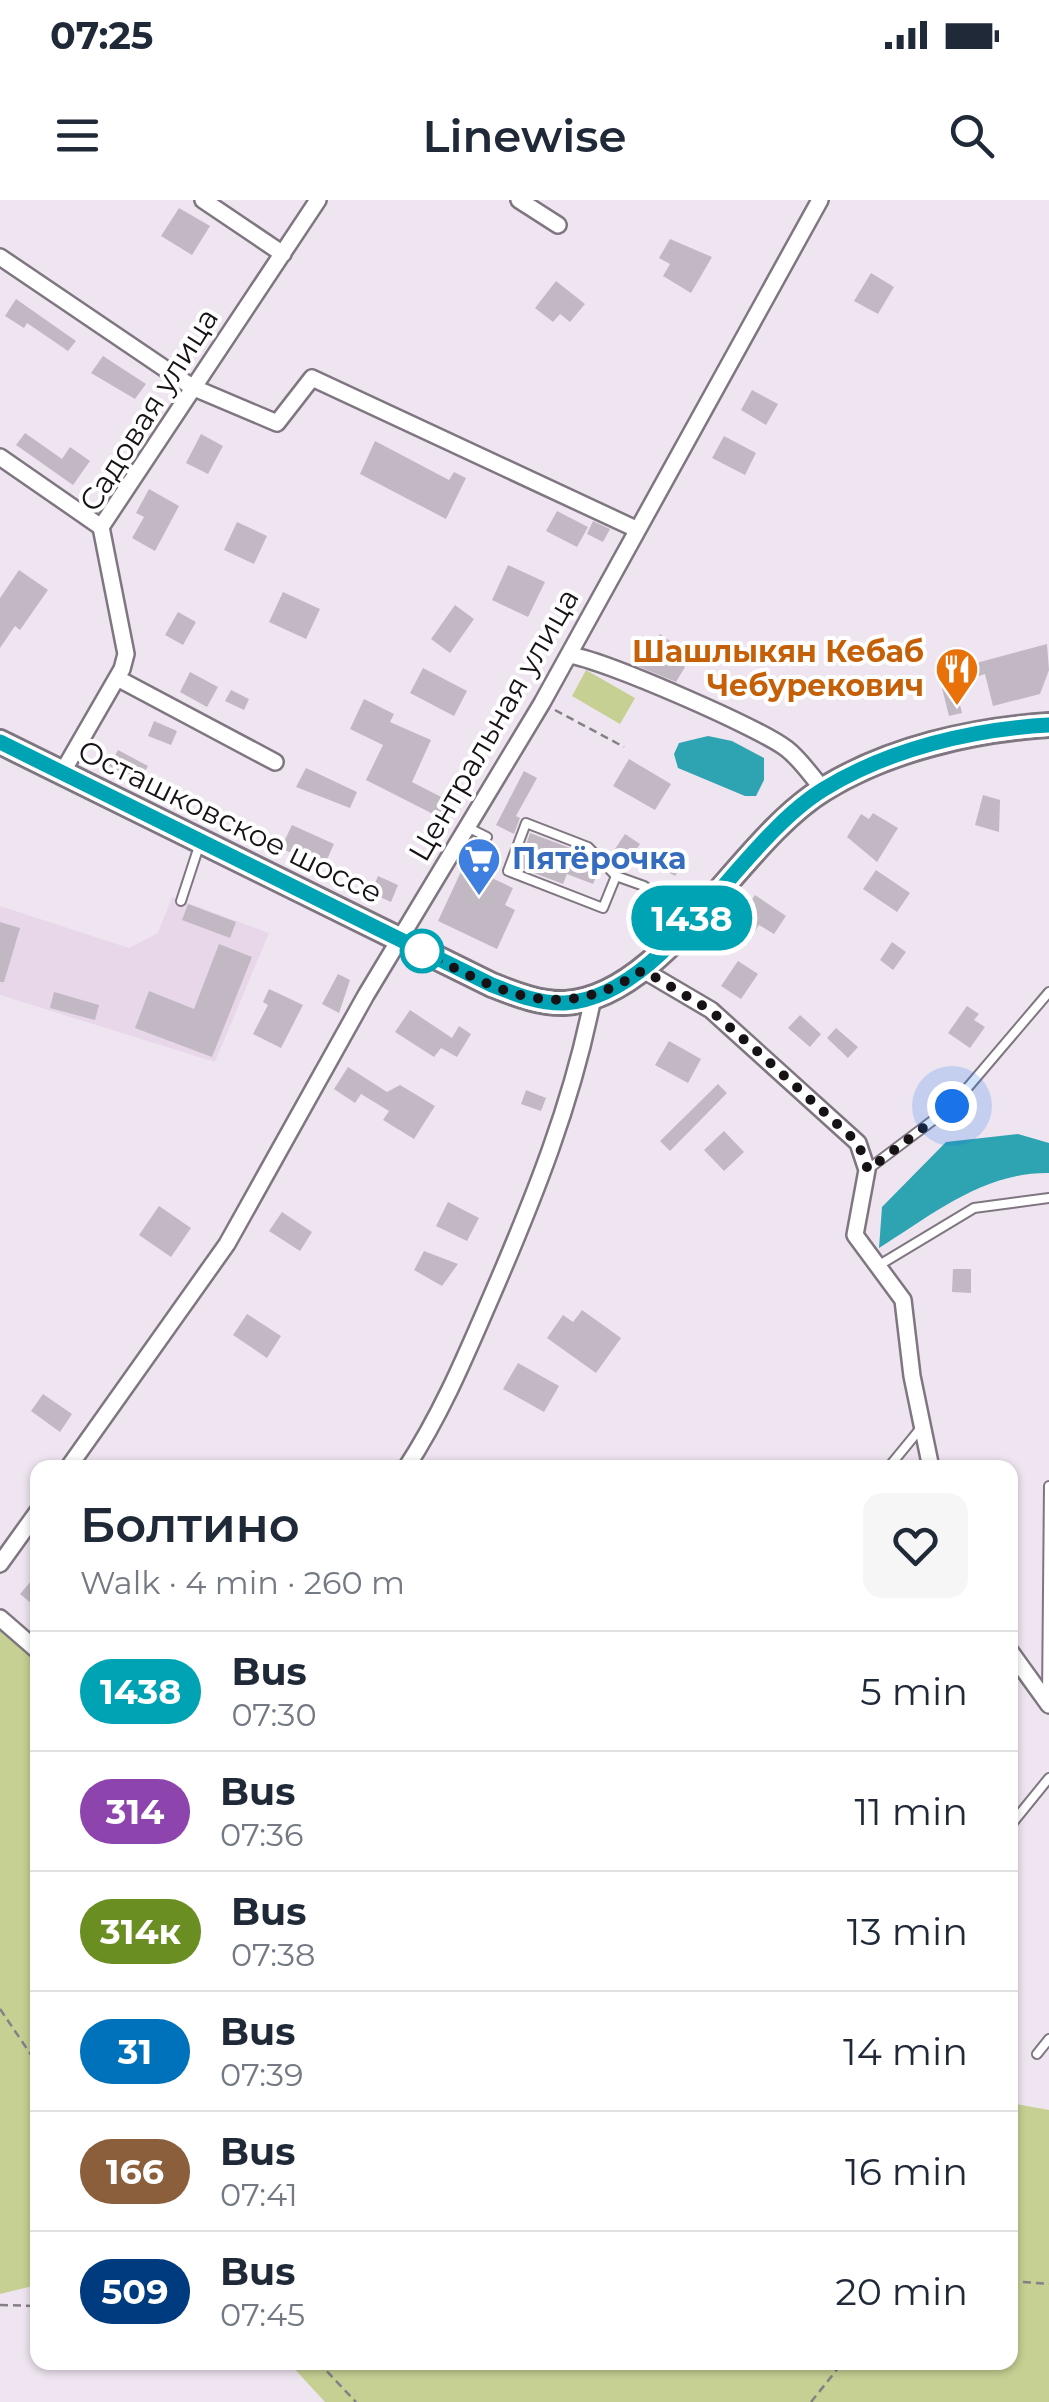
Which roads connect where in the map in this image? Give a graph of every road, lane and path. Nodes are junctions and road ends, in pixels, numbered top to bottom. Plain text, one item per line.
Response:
1 (203, 200) edge
2 (318, 200) edge
3 (519, 200) edge
4 (820, 200) edge
5 (558, 225) dead end
6 (282, 254) junction
7 (0, 257) edge
8 (192, 387) junction
9 (0, 457) edge
10 (101, 527) junction
11 (636, 529) junction
12 (569, 654) junction
13 (117, 678) junction
14 (542, 703) junction
15 (1047, 720) edge
16 (0, 742) edge
17 (624, 747) dead end
18 (275, 762) dead end
19 (62, 773) junction
20 (823, 790) junction
21 (468, 827) junction
22 (487, 837) dead end
23 (201, 842) junction
24 (616, 876) junction
25 (181, 900) dead end
26 (692, 918) junction
27 (400, 940) junction
28 (643, 970) junction
29 (1049, 992) edge
30 (593, 996) junction
31 (868, 1170) junction
32 (1049, 1198) edge
33 (881, 1264) junction
34 (923, 1425) junction
35 (74, 1460) edge
36 (411, 1460) edge
37 (895, 1460) edge
38 (930, 1460) edge
39 (1049, 1486) edge
40 (30, 1522) edge
41 (0, 1564) edge
42 (0, 1618) edge
43 (30, 1644) edge
44 (1018, 1662) edge
45 (1048, 1704) edge
46 (1049, 1778) edge
47 (1018, 1816) edge
48 (0, 2009) edge
49 (1049, 2039) edge
50 (30, 2054) edge
51 (1037, 2054) dead end
52 (1018, 2282) edge
53 (1049, 2284) edge
54 (0, 2304) edge
55 (30, 2306) edge
56 (326, 2370) edge
57 (837, 2370) edge
58 (356, 2402) edge
59 (811, 2402) edge

1 - 6 street
2 - 6 street, Садовая улица
3 - 5 street
4 - 11 street, Центральная улица
6 - 8 street, Садовая улица
7 - 8 street
8 - 10 street, Садовая улица
8 - 11 street
9 - 10 street
10 - 13 street, Садовая улица
11 - 12 street, Центральная улица
12 - 14 street, Центральная улица
12 - 20 street
13 - 18 street
13 - 19 street, Садовая улица
14 - 17 path
14 - 21 street, Центральная улица
15 - 20 main road, Осташковское шоссе
16 - 19 main road, Осташковское шоссе
19 - 23 main road, Осташковское шоссе
20 - 26 main road, Осташковское шоссе
21 - 22 lane
21 - 27 street, Центральная улица
23 - 25 lane
23 - 27 main road, Осташковское шоссе
24 - 24 lane
24 - 26 lane
26 - 28 main road, Осташковское шоссе
27 - 30 main road, Осташковское шоссе
27 - 35 street, Центральная улица
28 - 30 main road, Осташковское шоссе
28 - 31 street
29 - 31 lane
30 - 36 street
31 - 33 street
32 - 33 lane
33 - 34 street
34 - 37 lane
34 - 38 street
39 - 45 lane
40 - 41 street
42 - 43 street
44 - 45 street
46 - 47 lane
48 - 50 path
49 - 51 lane
52 - 53 path
54 - 55 path
56 - 58 path
57 - 59 path

